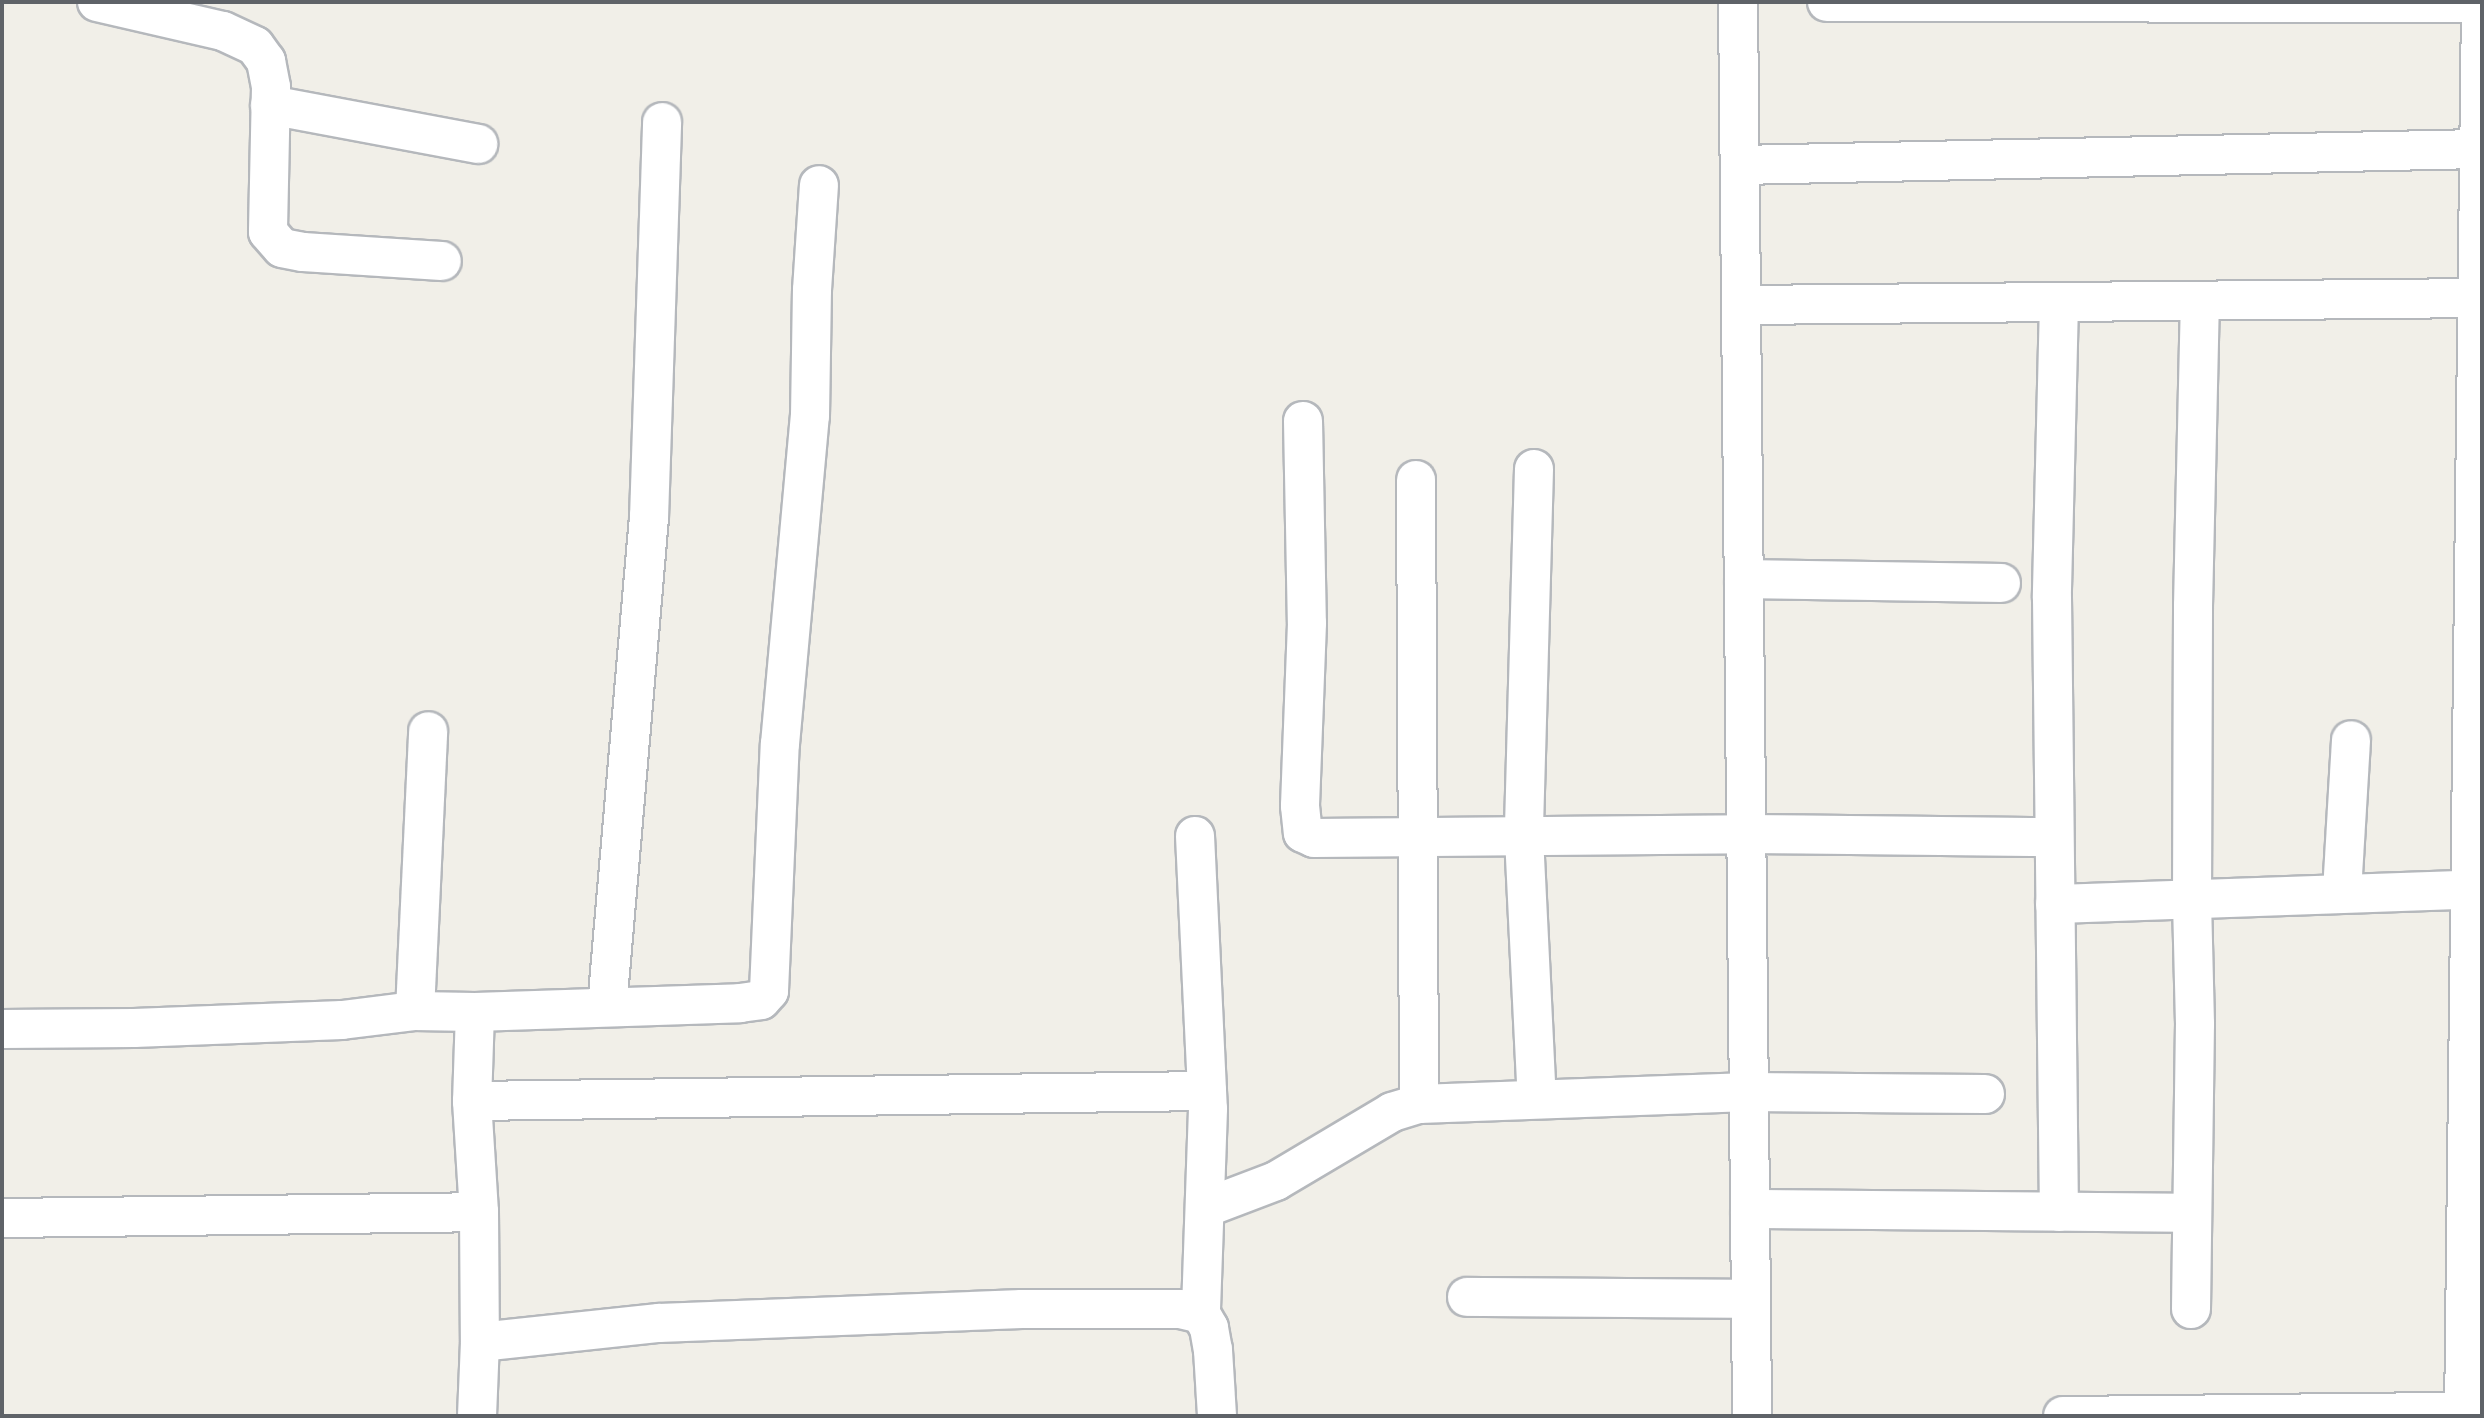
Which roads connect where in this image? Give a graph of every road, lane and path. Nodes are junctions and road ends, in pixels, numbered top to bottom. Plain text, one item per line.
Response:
1 (97, 2) edge
2 (1738, 2) edge
3 (1826, 2) edge
4 (2056, 2) edge
5 (2481, 2) edge
6 (2276, 3) edge
7 (270, 105) junction
8 (662, 122) dead end
9 (478, 144) dead end
10 (2481, 149) edge
11 (1740, 165) junction
12 (819, 185) dead end
13 (442, 261) dead end
14 (2479, 283) edge
15 (2200, 302) junction
16 (2059, 303) junction
17 (1741, 305) junction
18 (2479, 416) edge
19 (1303, 421) dead end
20 (1534, 469) dead end
21 (1416, 480) dead end
22 (1744, 579) junction
23 (2001, 583) dead end
24 (428, 731) dead end
25 (2351, 740) dead end
26 (1747, 834) junction
27 (1195, 836) dead end
28 (1415, 837) junction
29 (1524, 837) junction
30 (2054, 837) junction
31 (2476, 889) edge
32 (2342, 892) junction
33 (2192, 899) junction
34 (2055, 904) junction
35 (607, 1007) junction
36 (415, 1011) junction
37 (475, 1012) junction
38 (2, 1029) edge
39 (1207, 1091) junction
40 (1749, 1092) junction
41 (1985, 1094) dead end
42 (1537, 1099) junction
43 (472, 1101) junction
44 (1419, 1104) junction
45 (1205, 1208) junction
46 (1750, 1209) junction
47 (479, 1212) junction
48 (2059, 1212) junction
49 (2192, 1213) junction
50 (2, 1218) edge
51 (1467, 1297) dead end
52 (1751, 1299) junction
53 (2191, 1309) dead end
54 (1201, 1314) junction
55 (480, 1342) junction
56 (2474, 1367) edge
57 (2464, 1414) edge
58 (2327, 1415) edge
59 (477, 1416) edge
60 (1217, 1416) edge
61 (1752, 1416) edge
62 (2063, 1416) edge

1 - 7 street
2 - 11 street
3 - 4 street
4 - 6 street
5 - 6 street
5 - 10 street
7 - 9 street
7 - 13 street
8 - 35 street
10 - 11 street
10 - 14 street
11 - 17 street
12 - 35 street
14 - 15 street
14 - 18 street
15 - 16 street
15 - 33 street
16 - 17 street
16 - 30 street
17 - 22 street
18 - 31 street
19 - 28 street
20 - 29 street
21 - 28 street
22 - 23 street
22 - 26 street
24 - 36 street
25 - 32 street
26 - 29 street
26 - 30 street
26 - 40 street
27 - 39 street
28 - 29 street
28 - 44 street
29 - 42 street
30 - 34 street
31 - 32 street
31 - 56 street
32 - 33 street
33 - 34 street
33 - 49 street
34 - 48 street
35 - 37 street
36 - 37 street
36 - 38 street
37 - 43 street
39 - 43 street
39 - 45 street
40 - 41 street
40 - 42 street
40 - 46 street
42 - 44 street
43 - 47 street
44 - 45 street
45 - 54 street
46 - 48 street
46 - 52 street
47 - 50 street
47 - 55 street
48 - 49 street
49 - 53 street
51 - 52 street
52 - 61 street
54 - 55 street
54 - 60 street
55 - 59 street
56 - 57 street
57 - 58 street
58 - 62 street

